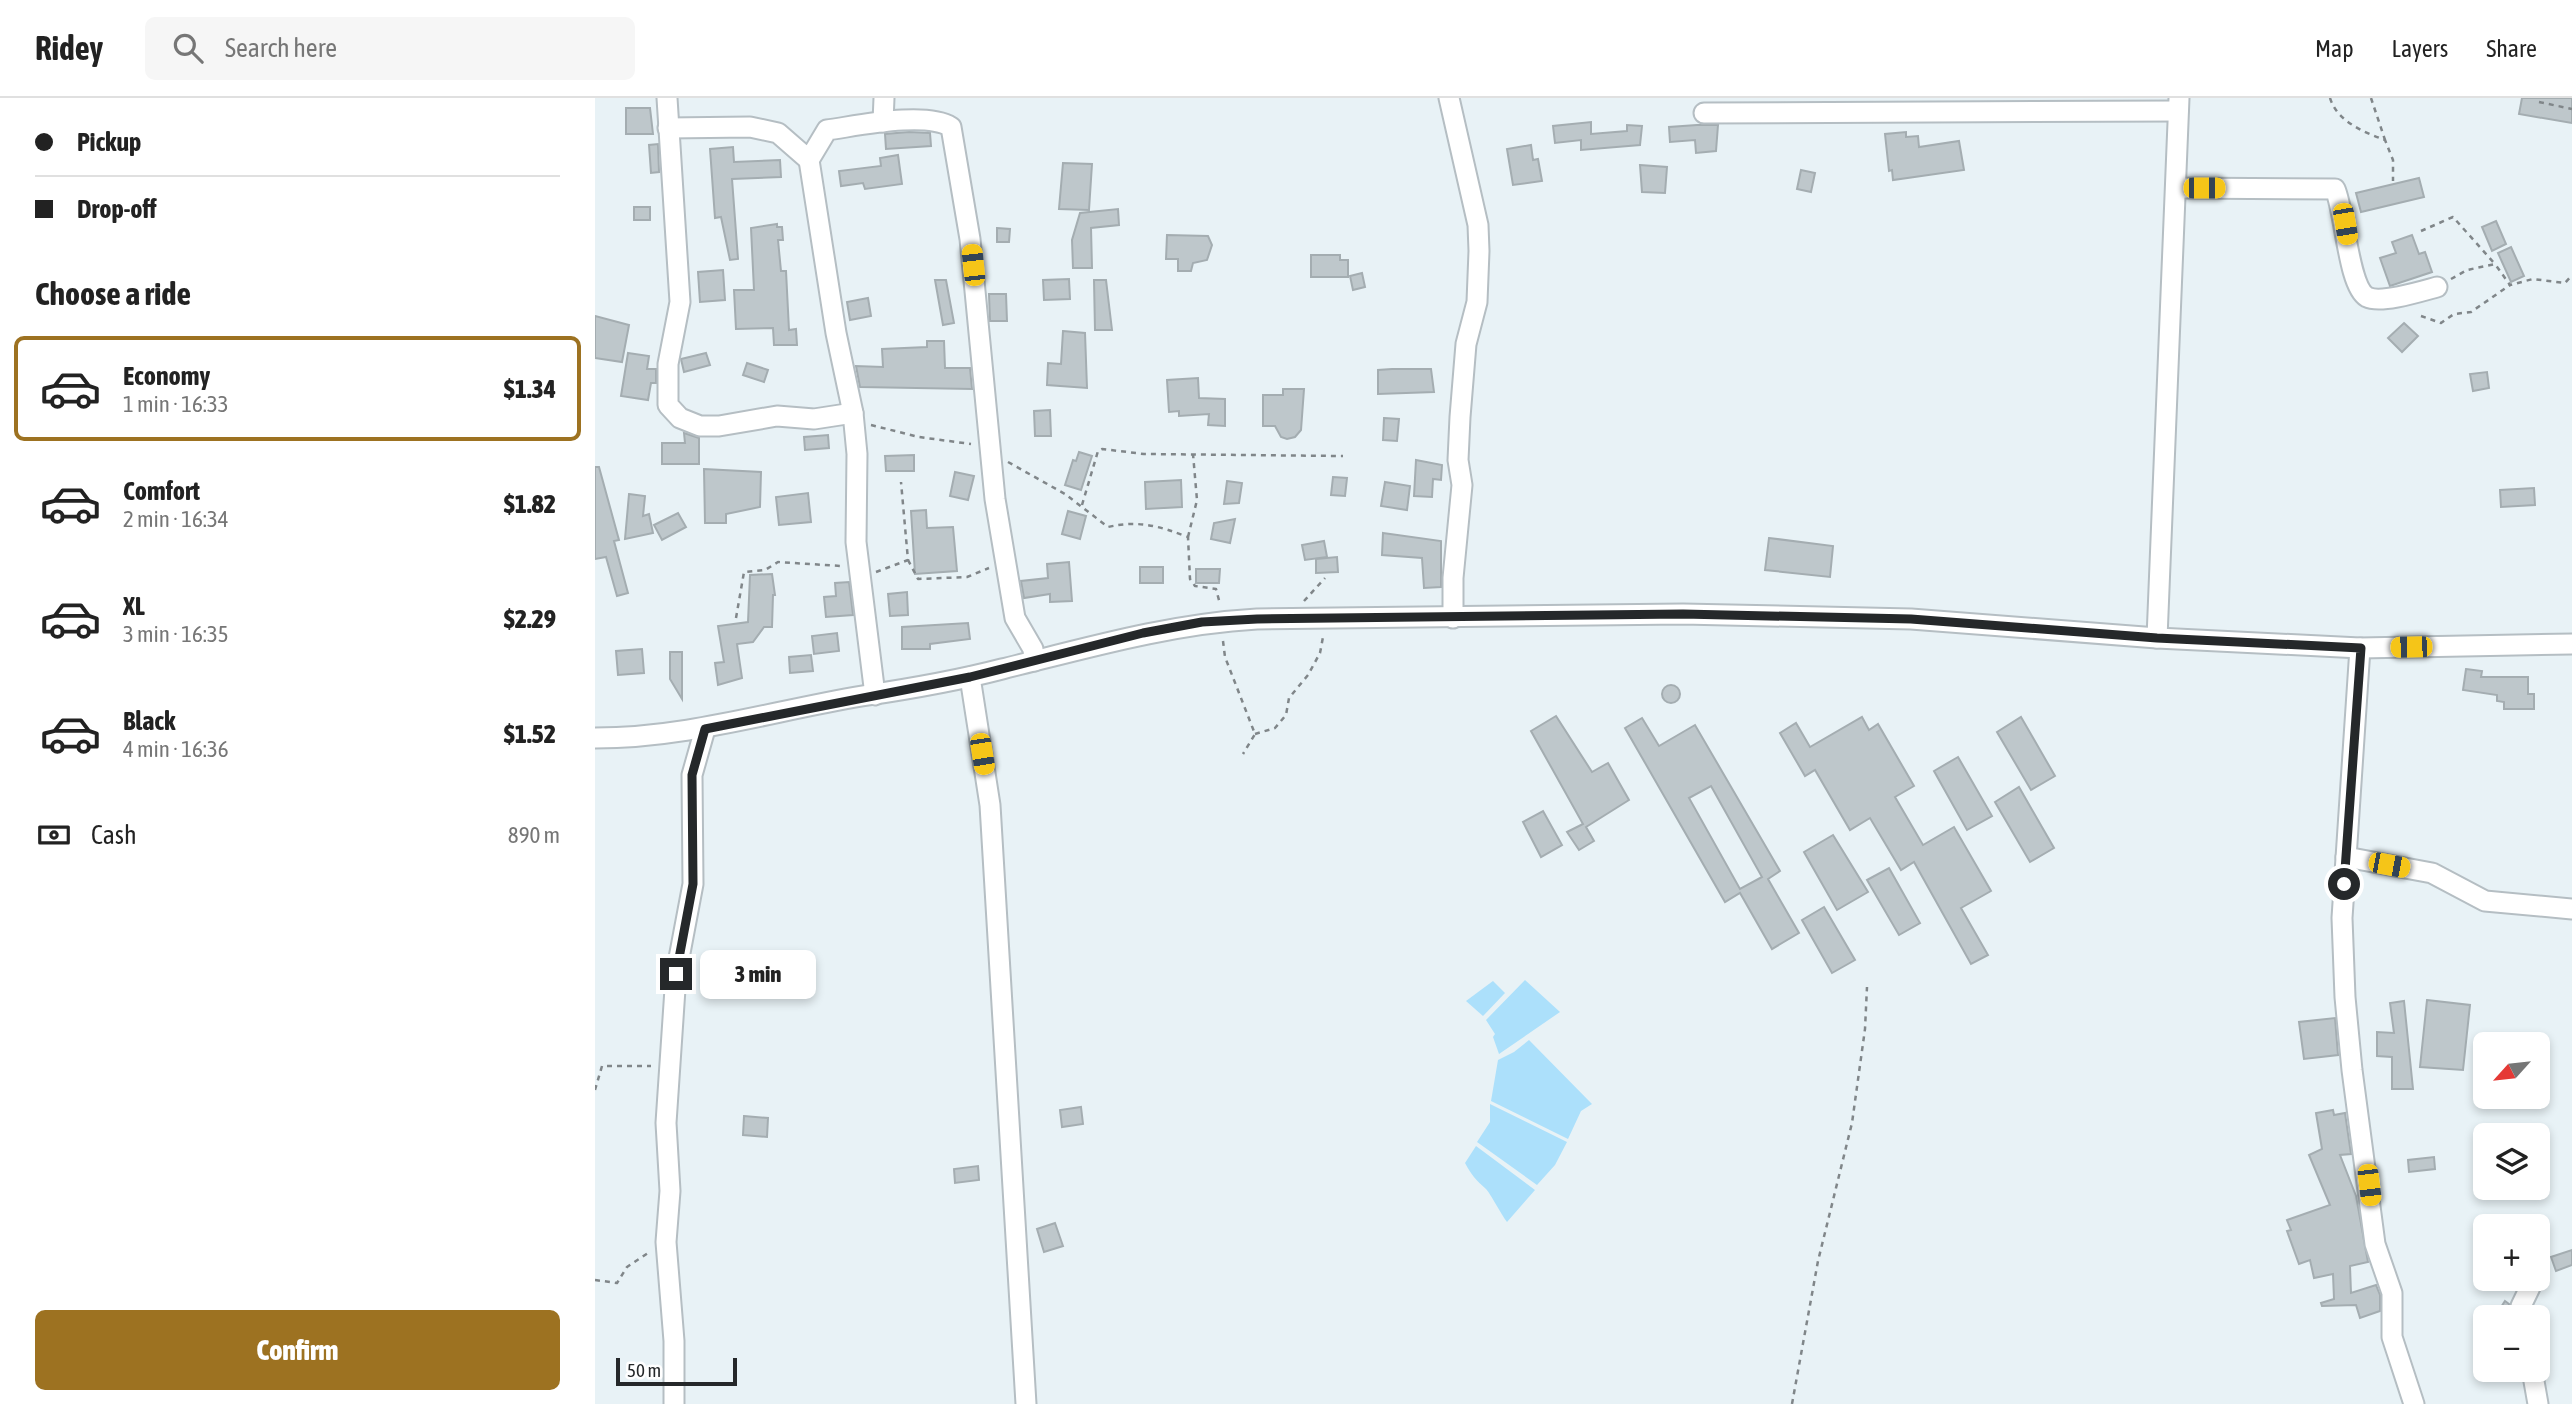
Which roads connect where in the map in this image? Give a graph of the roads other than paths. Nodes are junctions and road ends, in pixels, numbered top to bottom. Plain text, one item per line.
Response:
1 (667, 98) edge
2 (884, 98) edge
3 (1449, 98) edge
4 (2178, 104) edge
5 (1705, 113) dead end
6 (883, 122) junction
7 (668, 128) junction
8 (809, 160) junction
9 (2178, 188) junction
10 (2437, 287) road end
11 (853, 416) junction
12 (1453, 618) junction
13 (2157, 638) junction
14 (2572, 644) edge
15 (2361, 648) junction
16 (1034, 661) junction
17 (970, 677) junction
18 (875, 695) junction
19 (705, 729) junction
20 (595, 738) edge
21 (2346, 857) junction
22 (2572, 909) edge
23 (2534, 1382) edge
24 (674, 1404) edge
25 (1026, 1404) edge
26 (2414, 1404) edge
27 (2537, 1404) edge

1 - 7 street
2 - 6 street
3 - 12 street
4 - 5 street
4 - 9 street
6 - 8 street
6 - 16 street
7 - 8 street
7 - 11 street
8 - 11 street
9 - 10 street
9 - 13 street
11 - 18 street
12 - 13 street
12 - 16 street
13 - 15 street
14 - 15 street
15 - 21 street
16 - 17 street
17 - 18 street
17 - 25 street
18 - 19 street
19 - 20 street
19 - 24 street
21 - 22 street
21 - 26 street
23 - 27 street

